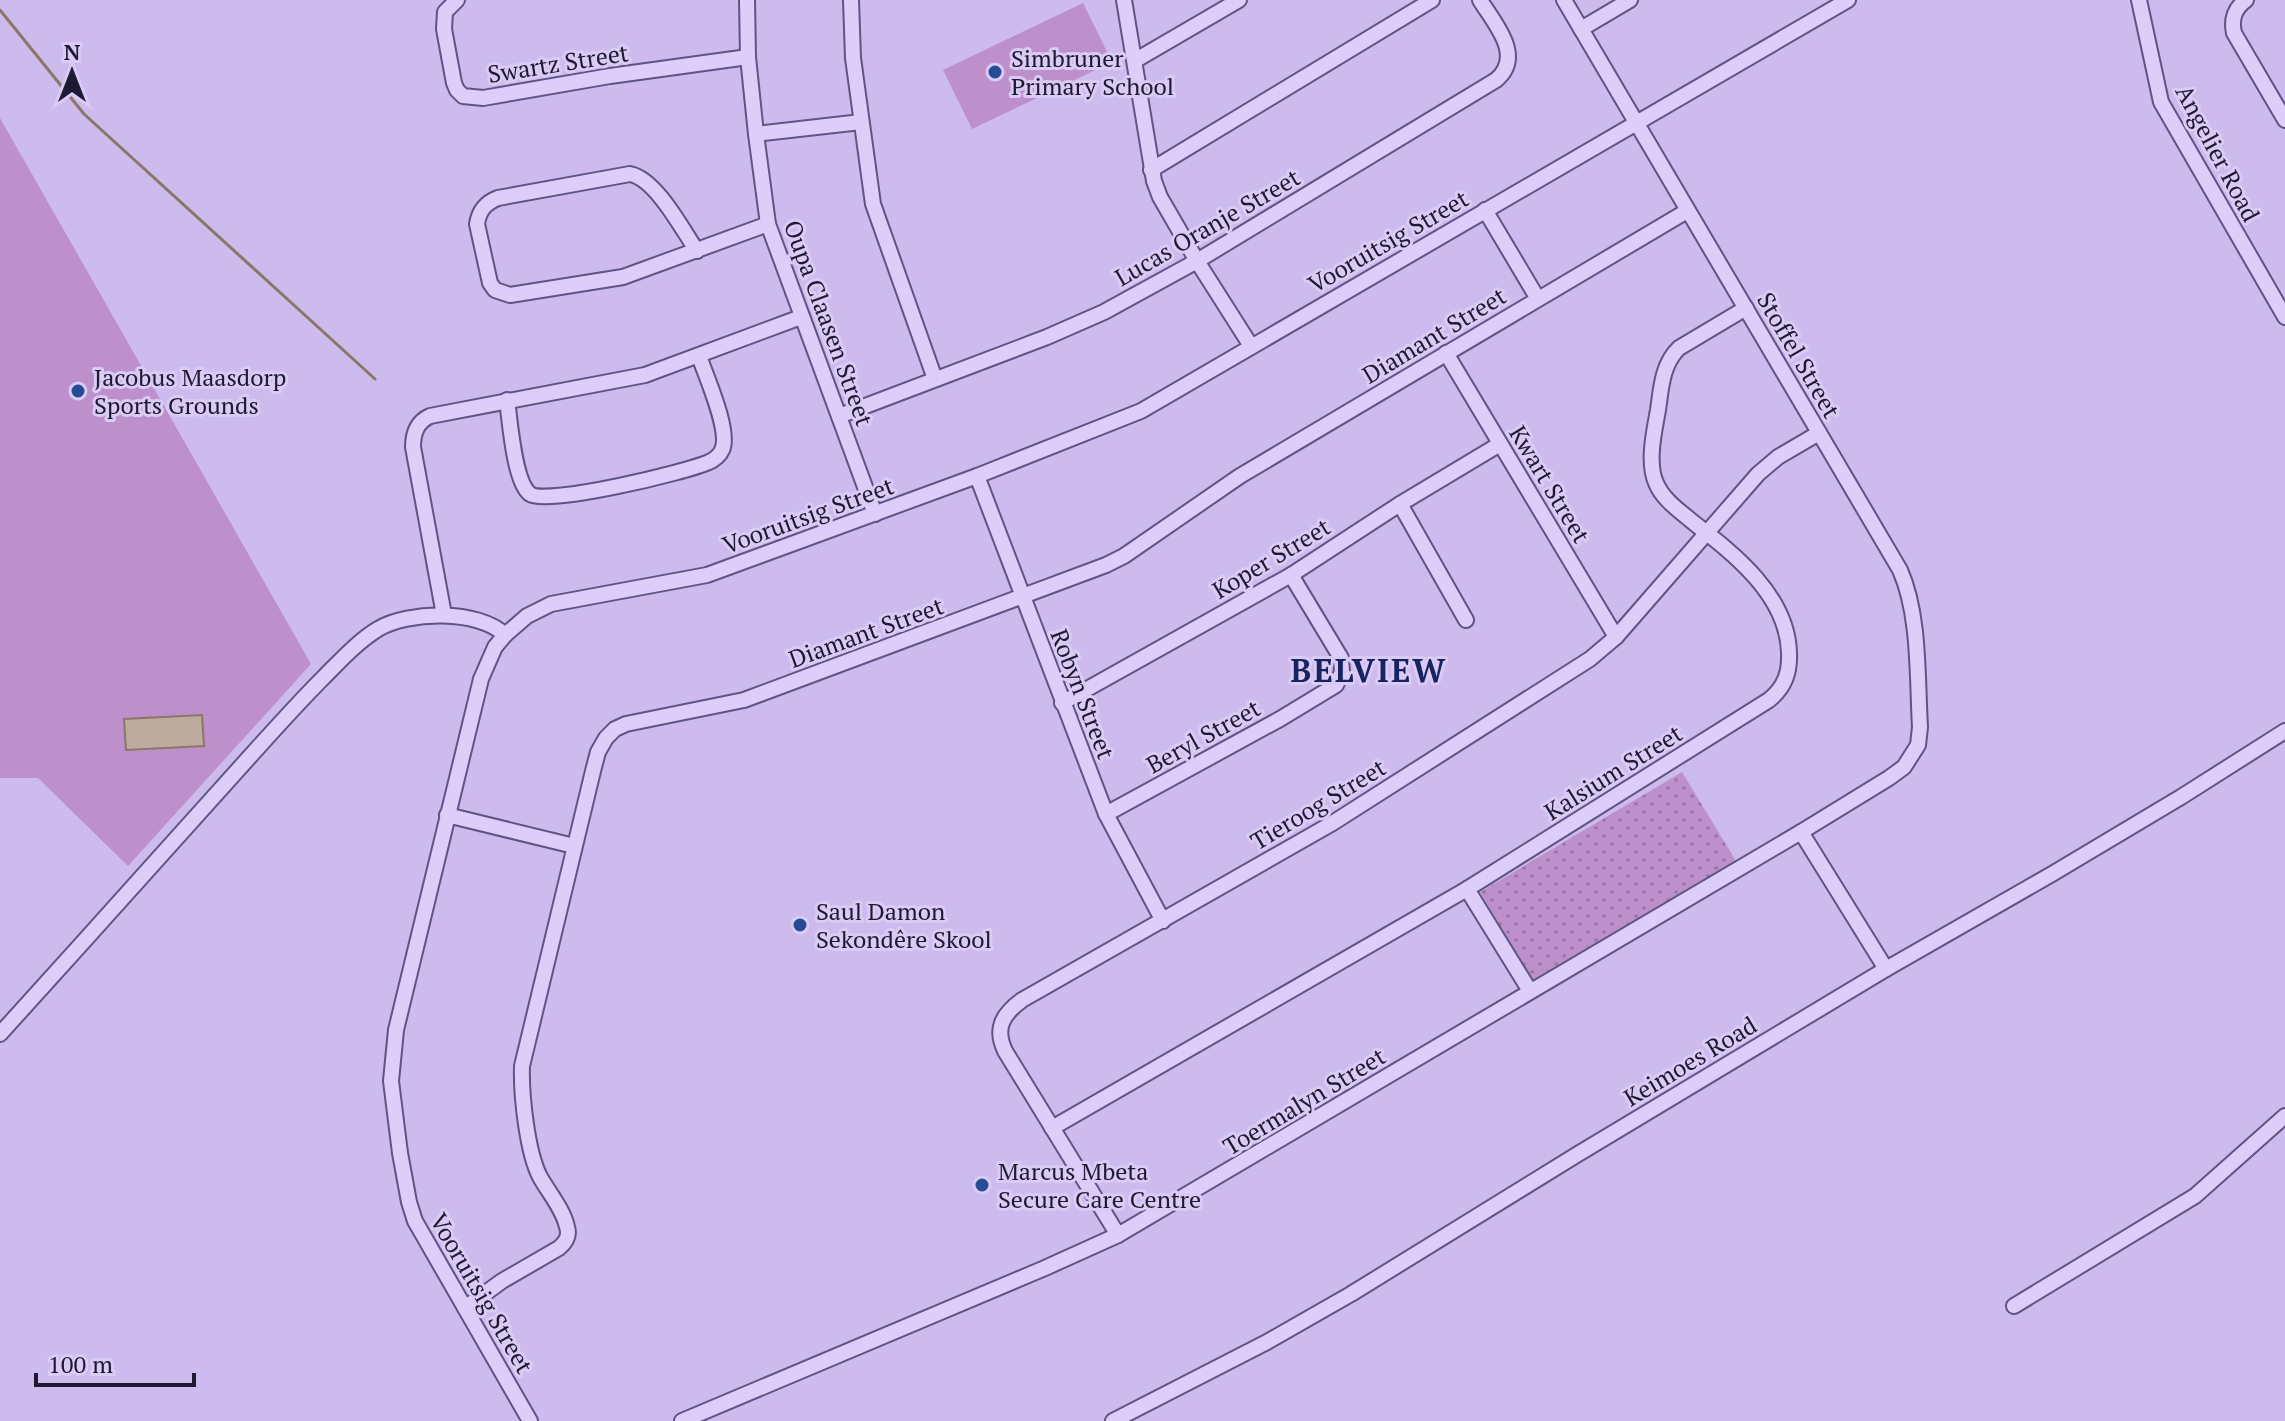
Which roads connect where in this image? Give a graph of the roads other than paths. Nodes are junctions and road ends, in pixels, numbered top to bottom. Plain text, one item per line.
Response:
1 (457, 0) edge
2 (747, 0) edge
3 (851, 0) edge
4 (1124, 0) edge
5 (1432, 0) edge
6 (1480, 0) edge
7 (1564, 0) edge
8 (1630, 0) edge
9 (1848, 0) edge
10 (2139, 0) edge
11 (2246, 0) edge
12 (1231, 2) edge
13 (1581, 29) junction
14 (748, 57) junction
15 (1136, 60) junction
16 (2285, 120) edge
17 (861, 122) junction
18 (1635, 122) junction
19 (756, 134) junction
20 (1151, 170) junction
21 (1485, 210) junction
22 (1687, 211) junction
23 (768, 224) junction
24 (697, 251) junction
25 (1197, 261) junction
26 (1538, 299) junction
27 (1746, 308) junction
28 (801, 317) junction
29 (2285, 317) edge
30 (1251, 346) junction
31 (1446, 353) junction
32 (699, 356) junction
33 (935, 379) junction
34 (507, 400) junction
35 (839, 416) junction
36 (1819, 433) junction
37 (1500, 444) junction
38 (977, 476) junction
39 (1400, 504) junction
40 (875, 514) junction
41 (1707, 533) junction
42 (1291, 575) junction
43 (1023, 597) junction
44 (444, 615) junction
45 (1466, 620) dead end
46 (505, 635) junction
47 (1616, 637) junction
48 (1062, 703) junction
49 (2285, 731) edge
50 (1913, 755) joint
51 (1106, 814) junction
52 (447, 815) junction
53 (1801, 832) junction
54 (574, 846) junction
55 (1467, 889) junction
56 (1163, 921) junction
57 (1886, 969) junction
58 (1530, 991) junction
59 (0, 1034) edge
60 (2285, 1116) edge
61 (1052, 1128) junction
62 (1118, 1235) junction
63 (2014, 1306) dead end
64 (465, 1308) junction
65 (530, 1421) edge
66 (682, 1421) edge
67 (1113, 1421) edge

1 - 14 street, Swartz Street
2 - 14 street, Oupa Claasen Street
3 - 17 street
4 - 15 street
5 - 20 street
6 - 25 street, Lucas Oranje Street
7 - 13 street, Stoffel Street
8 - 13 street
9 - 18 street, Vooruitsig Street
10 - 29 street, Angelier Road
11 - 16 street
12 - 15 street
13 - 18 street, Stoffel Street
14 - 19 street, Oupa Claasen Street
15 - 20 street
17 - 19 street
17 - 33 street
18 - 21 street, Vooruitsig Street
18 - 22 street, Stoffel Street
19 - 23 street, Oupa Claasen Street
20 - 25 street
21 - 26 street
21 - 30 street, Vooruitsig Street
22 - 26 street, Diamant Street
22 - 27 street, Stoffel Street
23 - 24 street
23 - 28 street, Oupa Claasen Street
24 - 24 street
25 - 30 street
25 - 33 street, Lucas Oranje Street
26 - 31 street, Diamant Street
27 - 36 street, Stoffel Street
27 - 41 street, Kalsium Street
28 - 32 street
28 - 35 street, Oupa Claasen Street
30 - 38 street, Vooruitsig Street
31 - 37 street, Kwart Street
31 - 43 street, Diamant Street
32 - 34 street
32 - 34 street
33 - 35 street, Lucas Oranje Street
34 - 44 street
35 - 40 street, Oupa Claasen Street
36 - 41 street, Tieroog Street
36 - 50 street, Stoffel Street
37 - 39 street, Koper Street
37 - 47 street, Kwart Street
38 - 40 street, Vooruitsig Street
38 - 43 street, Robyn Street
39 - 42 street, Koper Street
39 - 45 street
40 - 46 street, Vooruitsig Street
41 - 47 street, Tieroog Street
41 - 55 street, Kalsium Street
42 - 48 street, Koper Street
42 - 51 street, Beryl Street
43 - 48 street, Robyn Street
43 - 54 street, Diamant Street
44 - 46 street
44 - 59 street
46 - 52 street, Vooruitsig Street
47 - 56 street, Tieroog Street
48 - 51 street, Robyn Street
49 - 57 street, Keimoes Road
50 - 53 street, Toermalyn Street
51 - 56 street, Robyn Street
52 - 54 street
52 - 64 street, Vooruitsig Street
53 - 57 street
53 - 58 street, Toermalyn Street
54 - 64 street, Diamant Street
55 - 58 street
55 - 61 street, Kalsium Street
56 - 61 street, Tieroog Street
57 - 67 street, Keimoes Road
58 - 62 street, Toermalyn Street
60 - 63 street
61 - 62 street, Tieroog Street
62 - 66 street, Toermalyn Street
64 - 65 street, Vooruitsig Street

